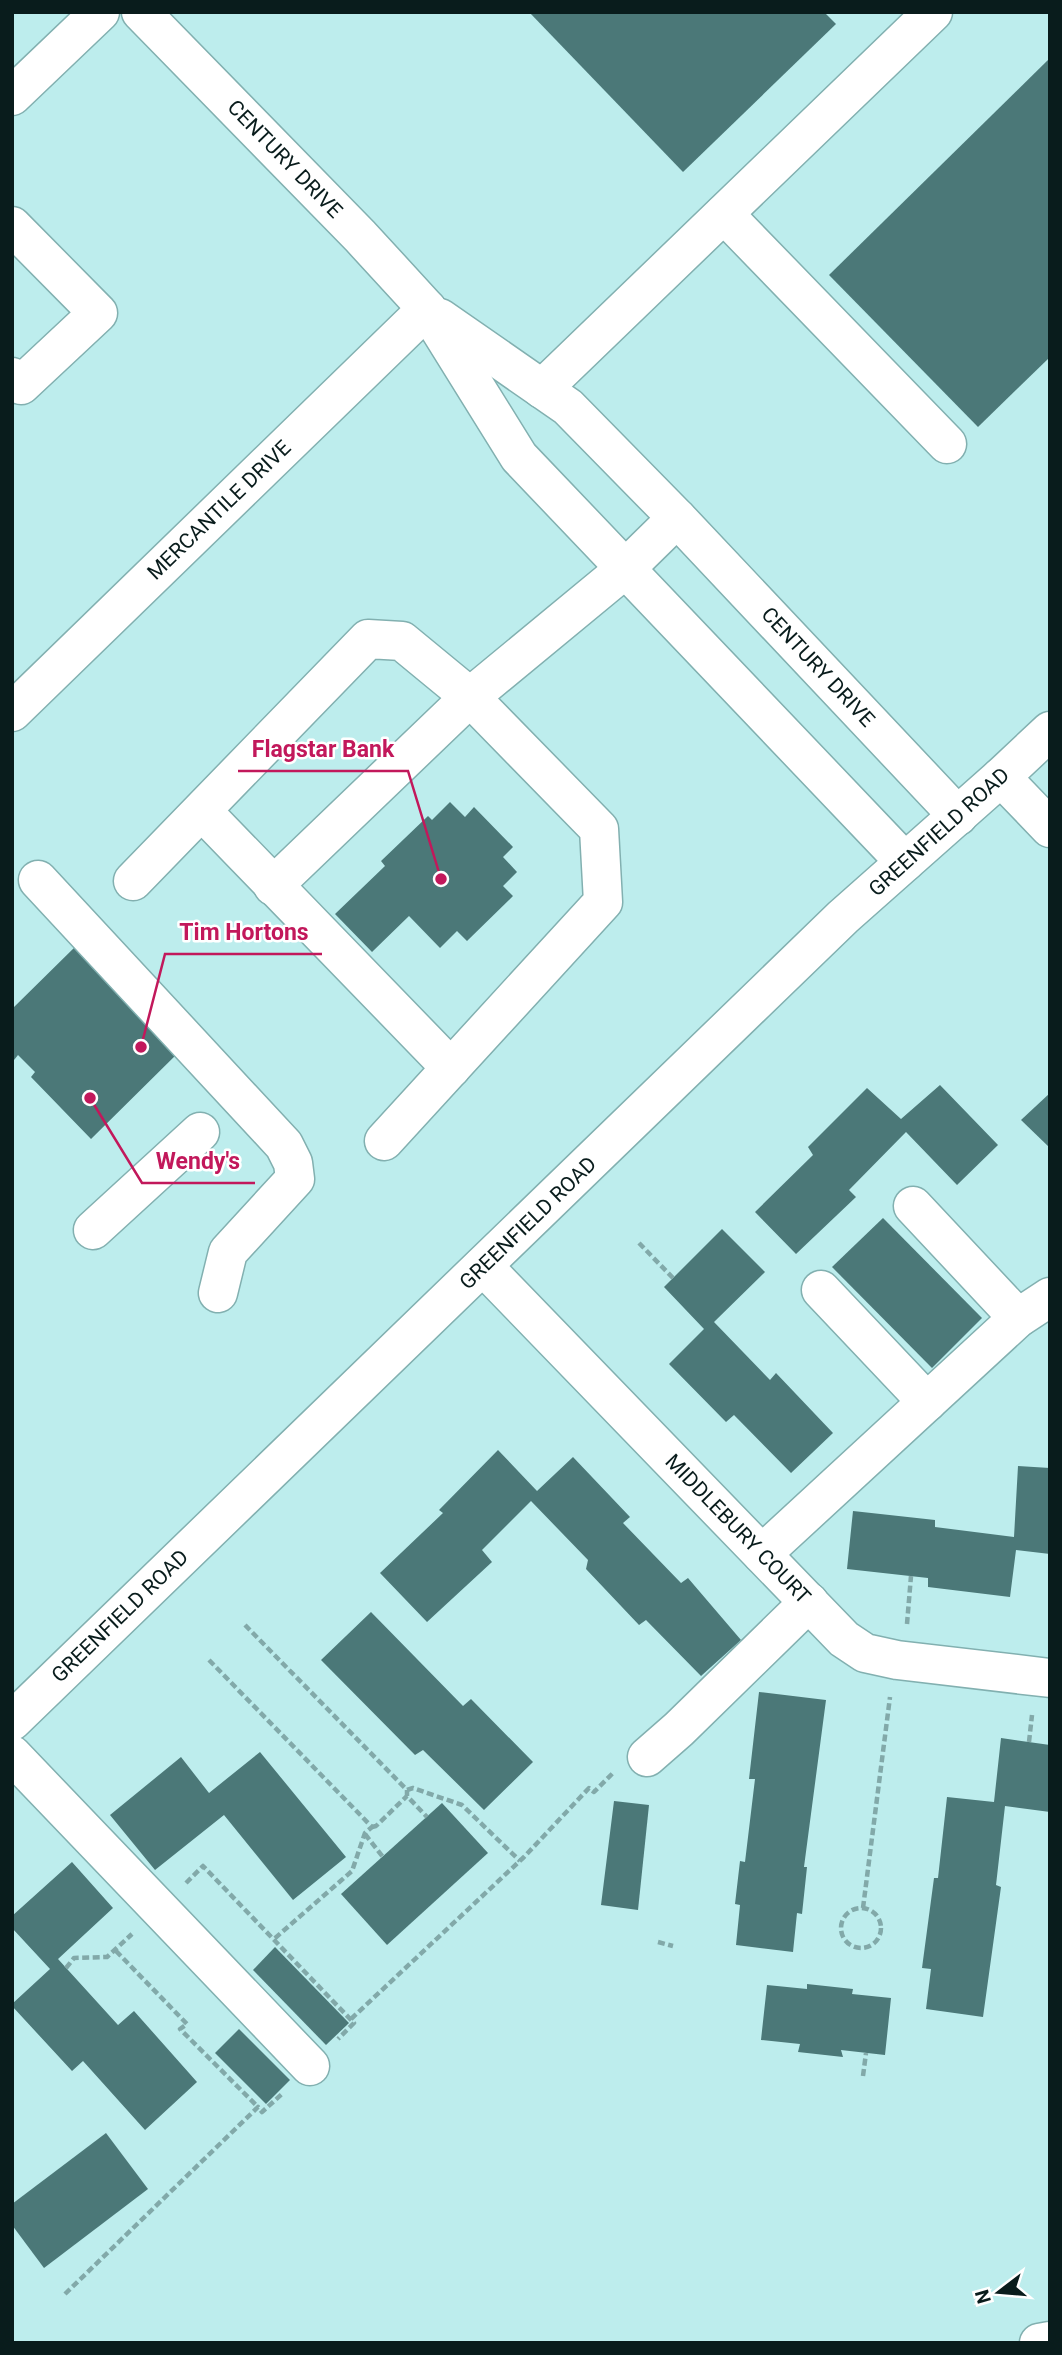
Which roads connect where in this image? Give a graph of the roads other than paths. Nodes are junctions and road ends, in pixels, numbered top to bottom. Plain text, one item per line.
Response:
1 (100, 12) edge
2 (141, 12) edge
3 (921, 16) edge
4 (12, 96) edge
5 (724, 214) junction
6 (12, 226) edge
7 (427, 309) junction
8 (12, 377) edge
9 (542, 389) junction
10 (947, 444) dead end
11 (677, 518) junction
12 (625, 569) junction
13 (470, 697) junction
14 (12, 712) edge
15 (1050, 731) edge
16 (1001, 778) junction
17 (202, 811) junction
18 (958, 816) junction
19 (1050, 828) edge
20 (905, 862) junction
21 (38, 880) dead end
22 (133, 881) dead end
23 (273, 886) junction
24 (451, 1068) junction
25 (200, 1132) dead end
26 (384, 1141) dead end
27 (913, 1206) dead end
28 (93, 1230) dead end
29 (483, 1266) junction
30 (821, 1290) dead end
31 (218, 1293) dead end
32 (1038, 1308) edge
33 (927, 1402) junction
34 (762, 1554) junction
35 (809, 1602) junction
36 (1042, 1691) edge
37 (12, 1721) edge
38 (12, 1755) edge
39 (631, 1764) road end
40 (310, 2066) road end
41 (1050, 2342) edge
42 (1039, 2343) edge

1 - 4 street
2 - 7 street, CENTURY DRIVE
3 - 5 street
5 - 9 street
5 - 10 street
6 - 8 street
7 - 9 street, CENTURY DRIVE
7 - 12 street, CENTURY DRIVE
7 - 14 street, MERCANTILE DRIVE
9 - 11 street, CENTURY DRIVE
11 - 12 street
11 - 18 street, CENTURY DRIVE
12 - 13 street
12 - 20 street, CENTURY DRIVE
13 - 17 street
13 - 23 street
13 - 24 street
15 - 16 street, GREENFIELD ROAD
16 - 18 street, GREENFIELD ROAD
16 - 19 street
17 - 22 street
17 - 23 street
18 - 20 street, GREENFIELD ROAD
20 - 29 street, GREENFIELD ROAD
21 - 31 street
23 - 24 street
24 - 26 street
25 - 28 street
27 - 32 street
29 - 34 street, MIDDLEBURY COURT
29 - 37 street, GREENFIELD ROAD
30 - 33 street
32 - 33 street
33 - 34 street
34 - 35 street, MIDDLEBURY COURT
35 - 36 street, MIDDLEBURY COURT
35 - 39 street
38 - 40 street
41 - 42 street

